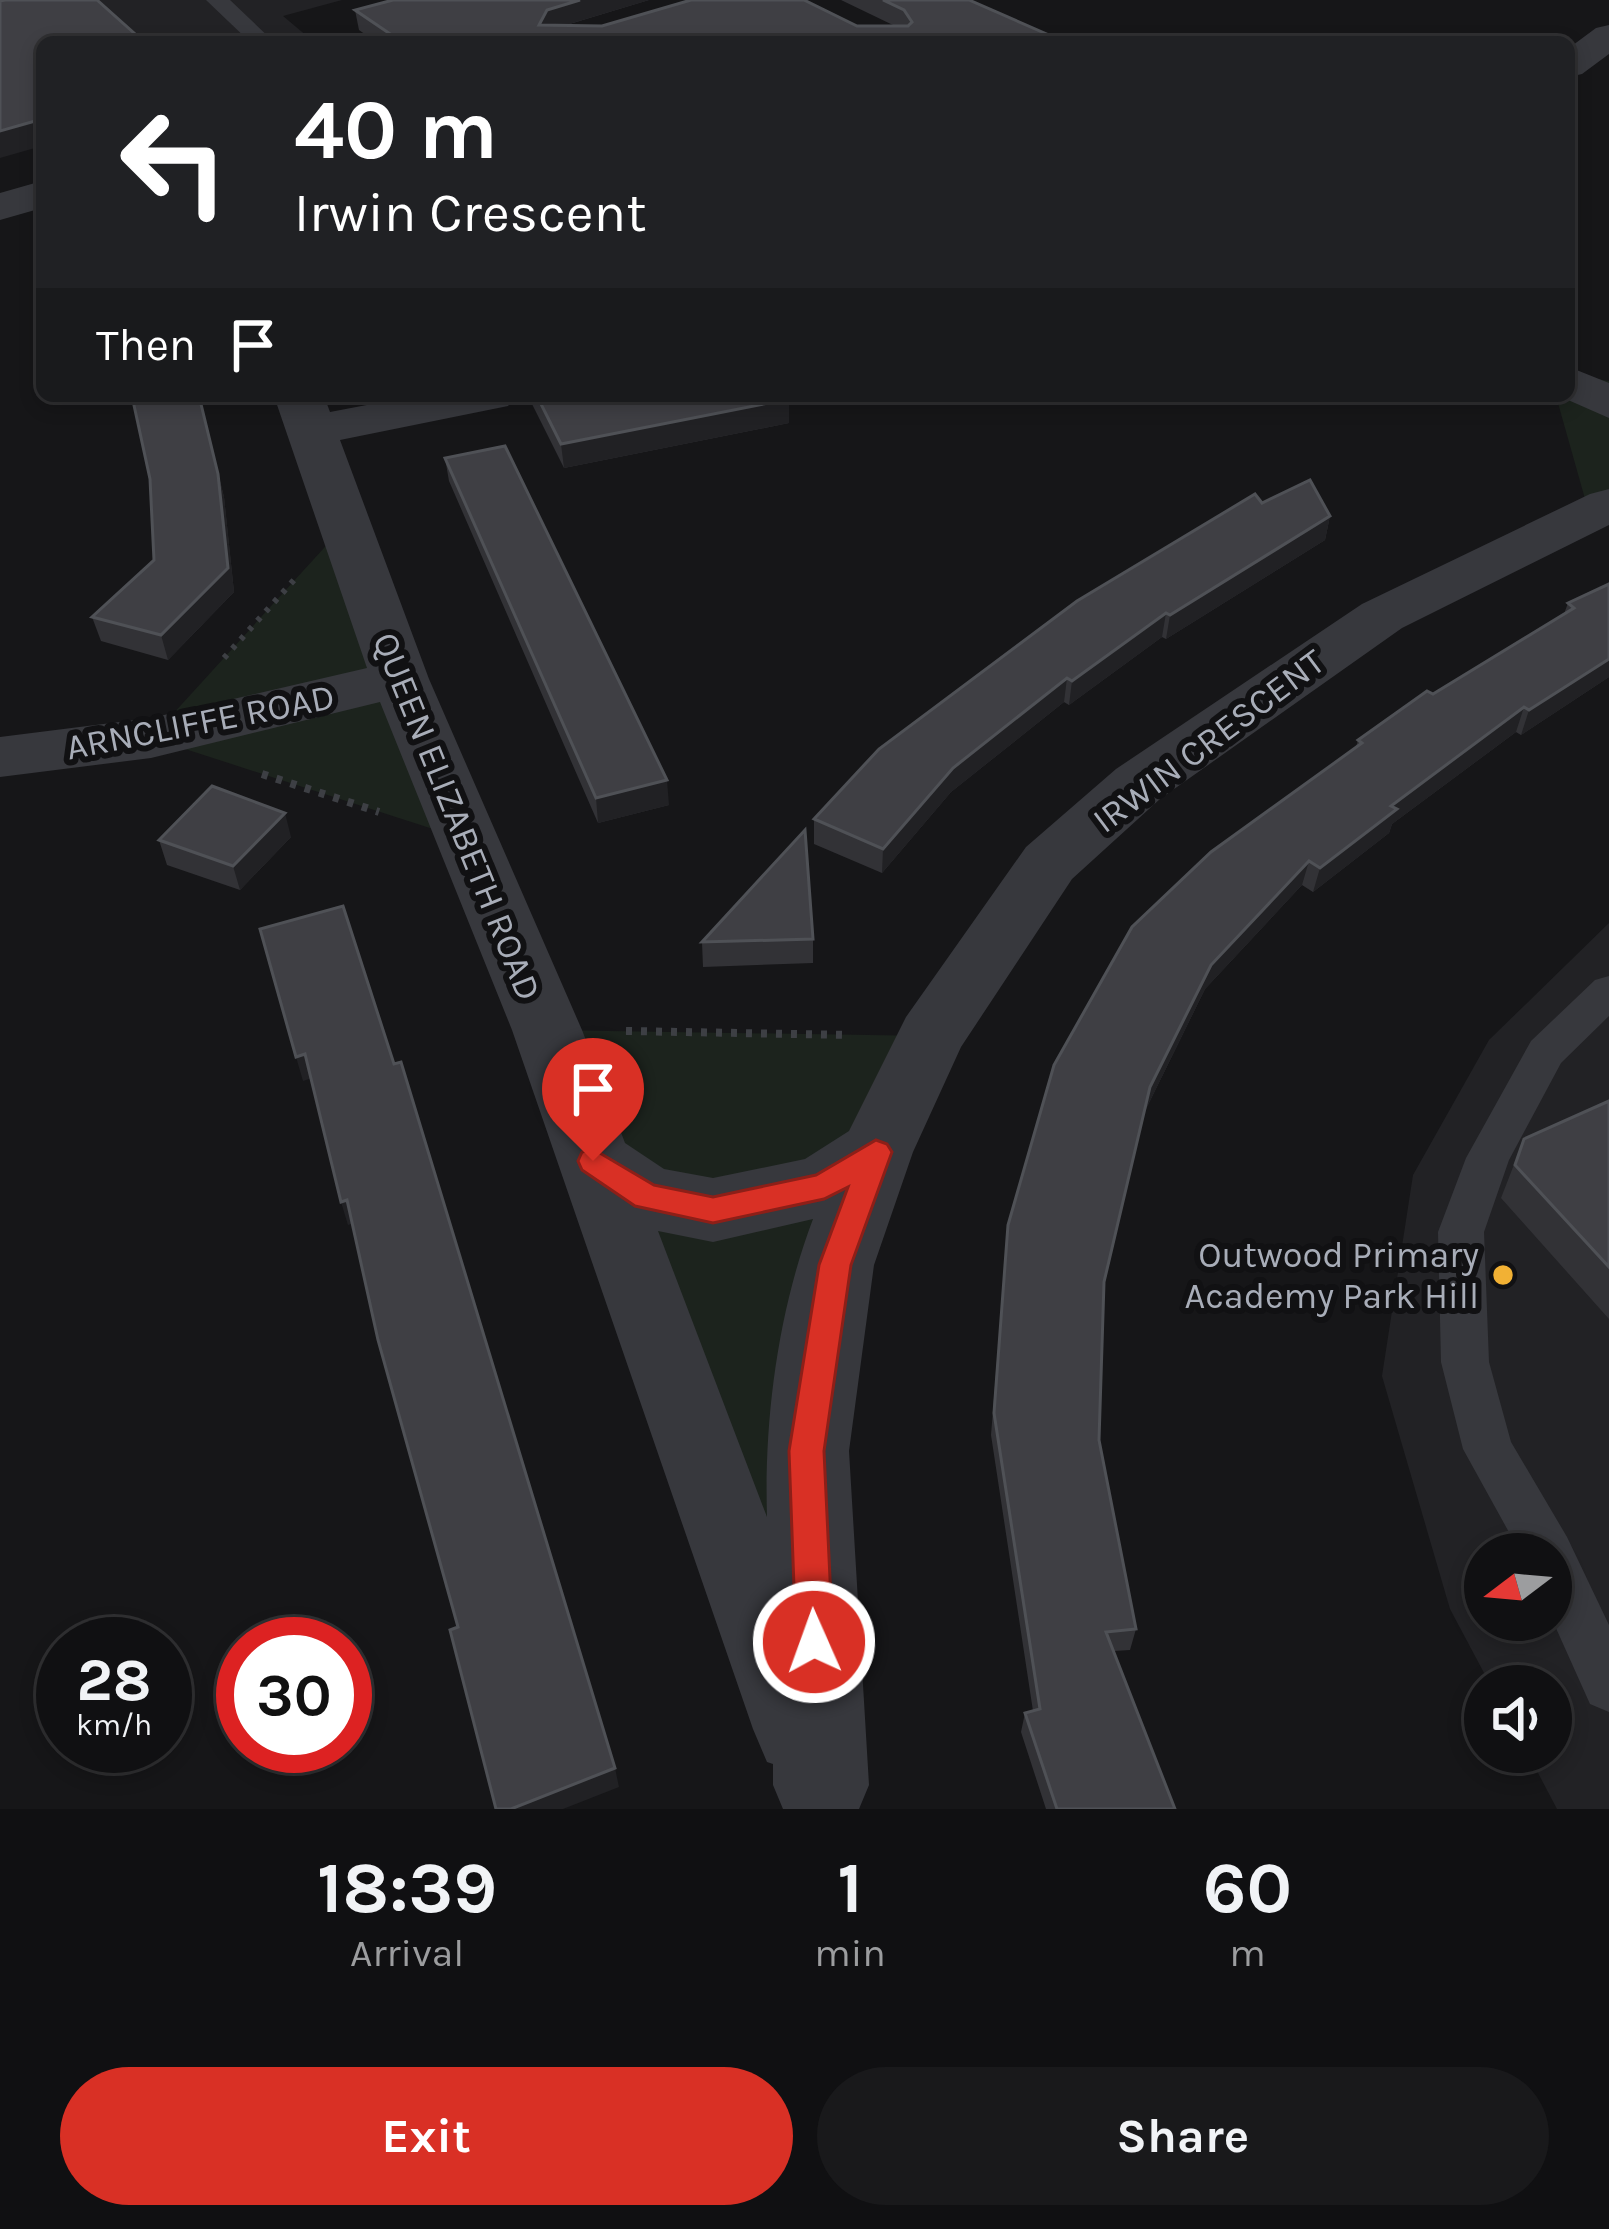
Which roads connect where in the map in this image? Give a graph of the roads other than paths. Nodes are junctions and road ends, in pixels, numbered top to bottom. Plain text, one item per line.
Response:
1 (217, 0) edge
2 (256, 36) edge
3 (1609, 36) edge
4 (1575, 61) edge
5 (36, 196) edge
6 (0, 207) edge
7 (1575, 385) edge
8 (425, 402) edge
9 (1609, 403) edge
10 (305, 413) edge
11 (1609, 505) edge
12 (400, 679) junction
13 (0, 757) edge
14 (1609, 992) edge
15 (876, 1152) junction
16 (593, 1161) junction
17 (1536, 1533) edge
18 (1572, 1604) edge
19 (1609, 1684) edge
20 (825, 1797) edge

1 - 2 lane
3 - 4 street
5 - 6 street
7 - 9 street
8 - 10 street, QUEEN ELIZABETH ROAD
10 - 12 street, QUEEN ELIZABETH ROAD
11 - 15 street, IRWIN CRESCENT
12 - 13 street, ARNCLIFFE ROAD
12 - 16 street, QUEEN ELIZABETH ROAD
14 - 17 lane
15 - 16 street
15 - 20 street, IRWIN CRESCENT
16 - 20 street, QUEEN ELIZABETH ROAD
18 - 19 lane

